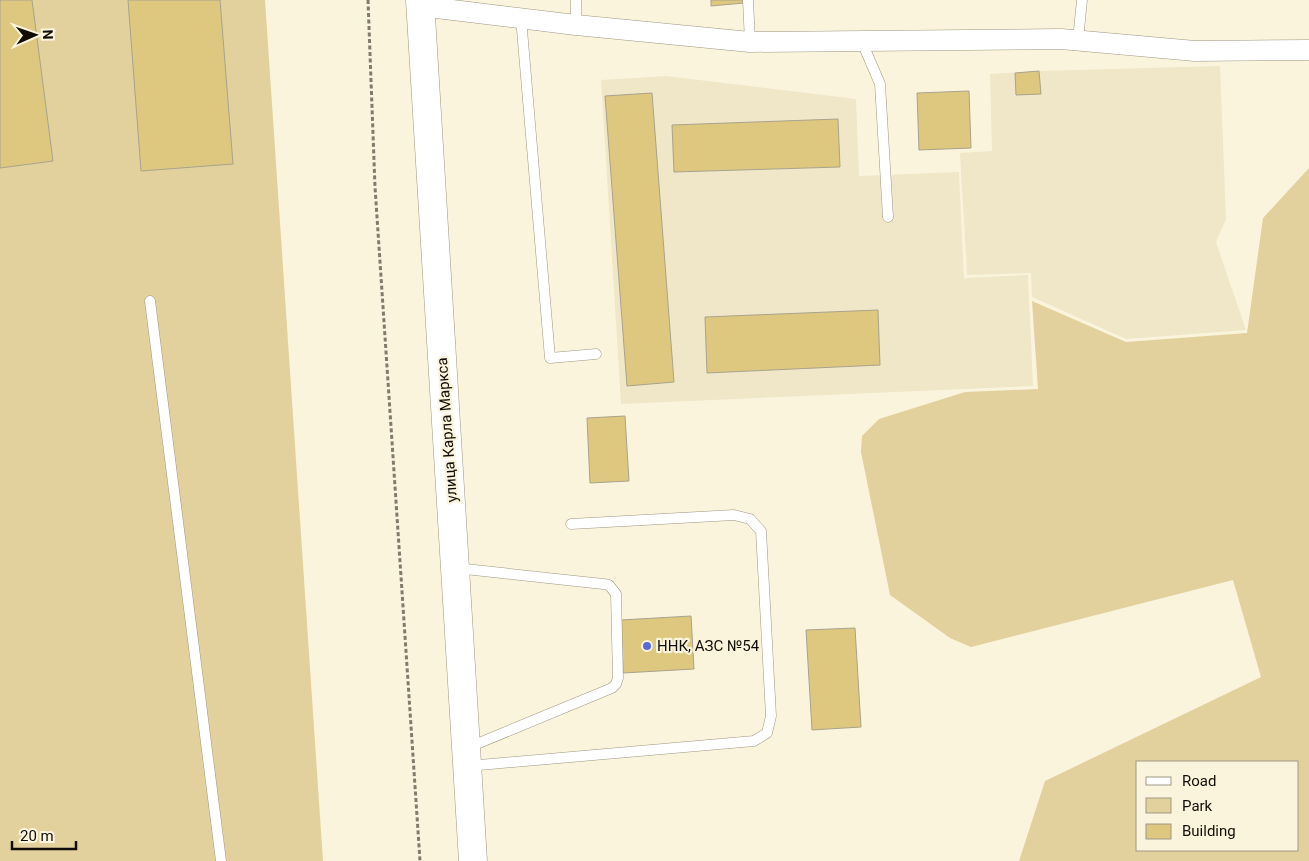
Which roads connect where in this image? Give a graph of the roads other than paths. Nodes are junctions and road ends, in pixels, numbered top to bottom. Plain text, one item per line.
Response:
1 (576, 0) edge
2 (748, 0) edge
3 (1082, 0) edge
4 (420, 3) edge
5 (521, 18) junction
6 (576, 25) junction
7 (1078, 40) junction
8 (750, 42) junction
9 (862, 42) junction
10 (1309, 50) edge
11 (888, 216) dead end
12 (150, 301) dead end
13 (596, 354) dead end
14 (571, 524) dead end
15 (455, 568) junction
16 (467, 757) junction
17 (221, 861) edge
18 (473, 861) edge

1 - 6 lane
2 - 8 lane
3 - 7 lane
4 - 5 street
4 - 15 highway, улица Карла Маркса
5 - 6 street
5 - 13 lane
6 - 8 street
7 - 9 street
7 - 10 street
8 - 9 street
9 - 11 lane
12 - 17 lane
14 - 16 lane
15 - 16 highway, улица Карла Маркса
15 - 16 lane
16 - 18 highway, улица Карла Маркса

